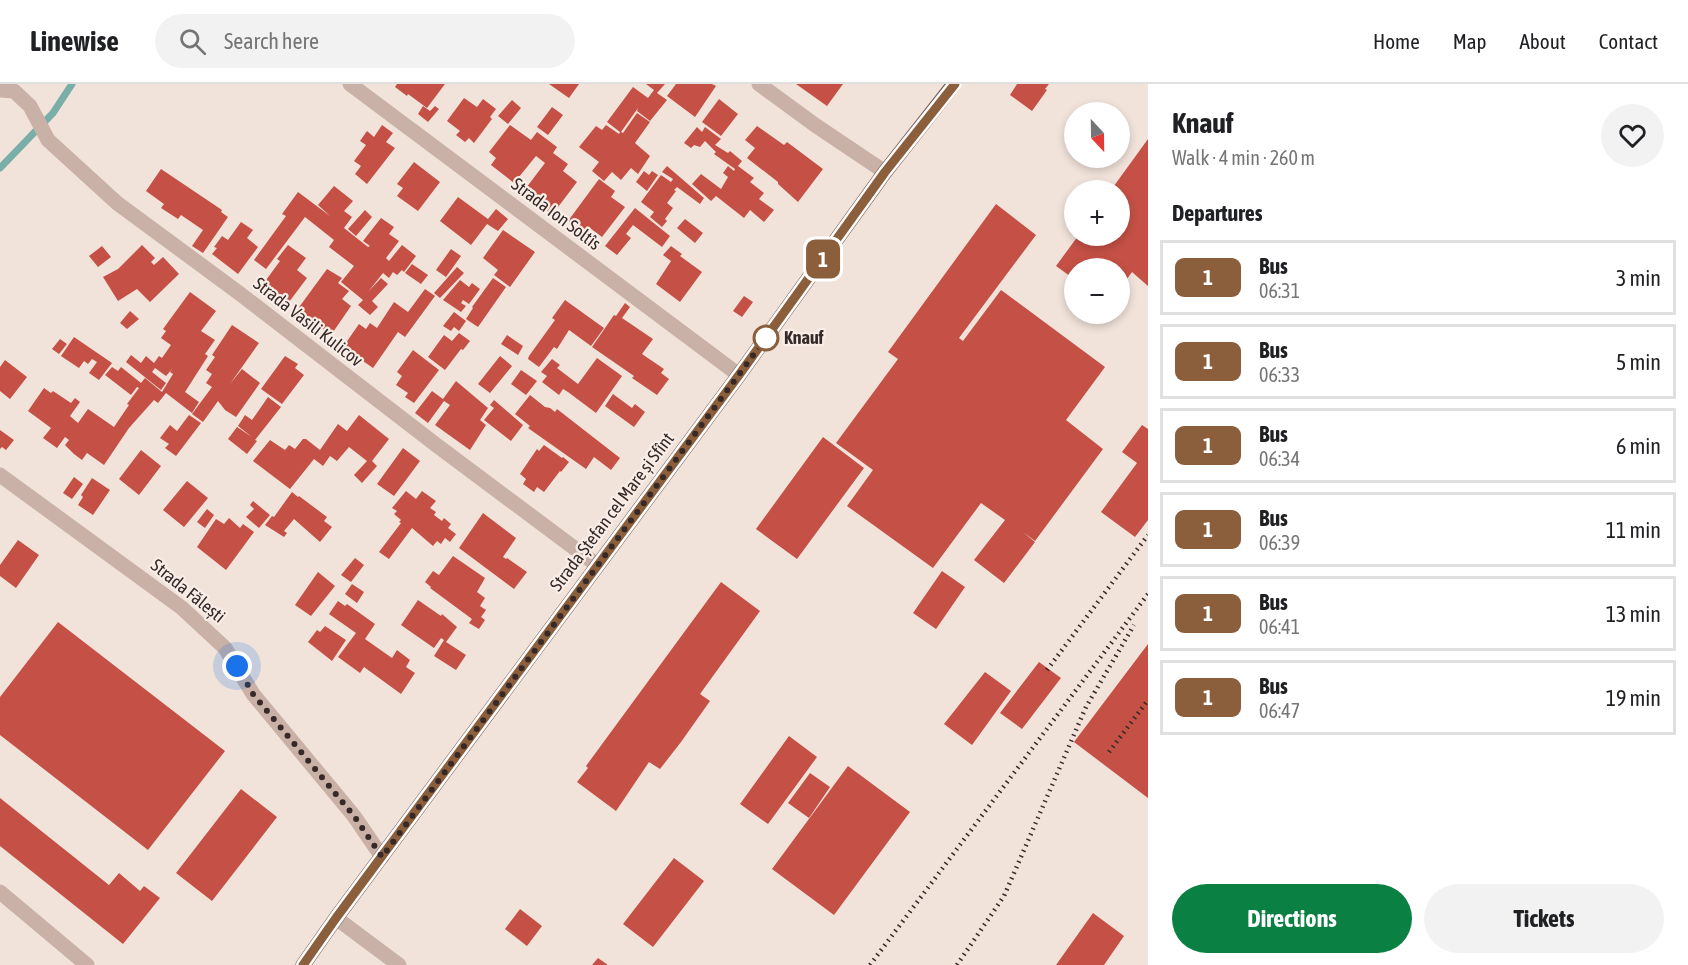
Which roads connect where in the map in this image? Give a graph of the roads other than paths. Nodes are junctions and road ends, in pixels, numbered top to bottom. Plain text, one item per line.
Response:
1 (350, 84) edge
2 (759, 84) edge
3 (954, 84) edge
4 (7, 91) edge
5 (885, 172) junction
6 (739, 375) junction
7 (0, 475) edge
8 (597, 565) junction
9 (382, 857) junction
10 (0, 892) edge
11 (336, 918) junction
12 (87, 965) edge
13 (303, 965) edge
14 (399, 965) edge

1 - 6 street, Strada Ion Soltîs
2 - 5 street
3 - 5 main road, Strada Ștefan cel Mare și Sfînt
4 - 8 street, Strada Vasili Kulicov
5 - 6 main road, Strada Ștefan cel Mare și Sfînt
6 - 8 main road, Strada Ștefan cel Mare și Sfînt
7 - 9 street, Strada Fălești
8 - 9 main road, Strada Ștefan cel Mare și Sfînt
9 - 11 main road, Strada Ștefan cel Mare și Sfînt
10 - 12 street
11 - 13 main road, Strada Ștefan cel Mare și Sfînt
11 - 14 street

